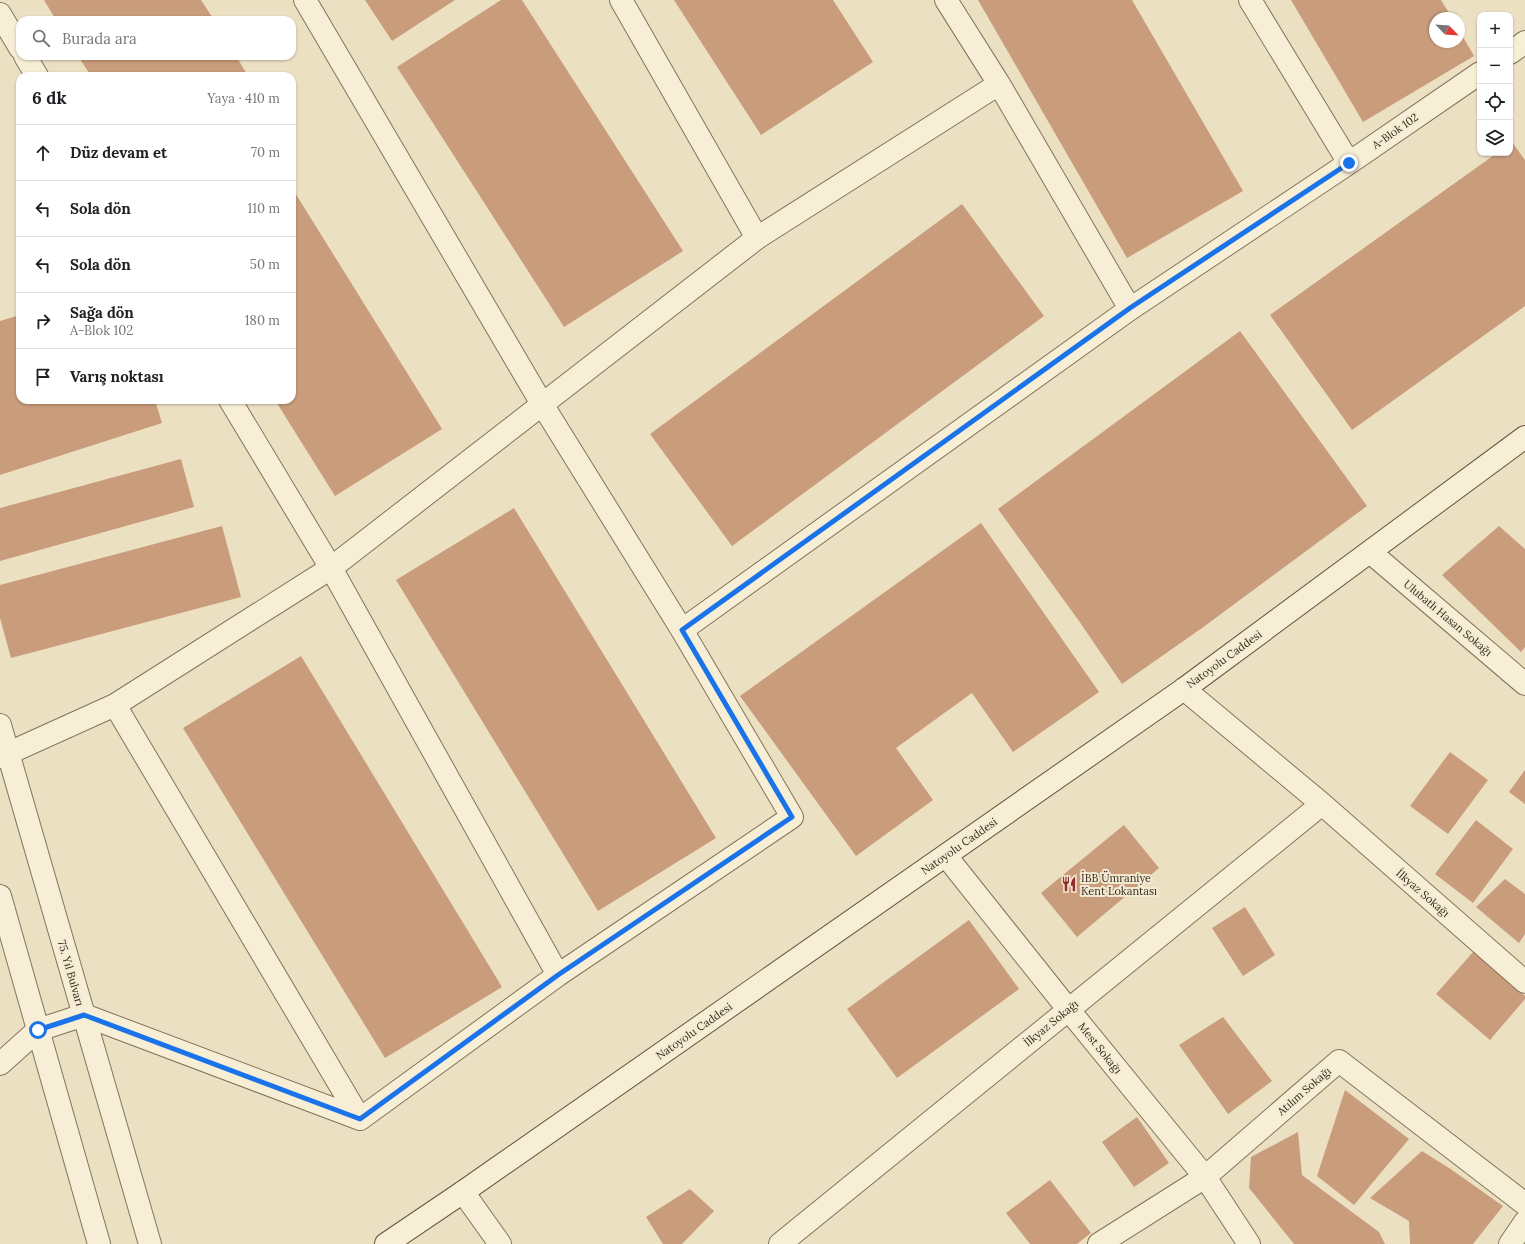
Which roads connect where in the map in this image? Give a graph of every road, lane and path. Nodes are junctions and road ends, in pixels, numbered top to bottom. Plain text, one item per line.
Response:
1 (305, 0) edge
2 (621, 0) edge
3 (946, 0) edge
4 (1250, 0) edge
5 (0, 14) edge
6 (16, 41) edge
7 (1525, 42) edge
8 (1513, 51) edge
9 (27, 60) edge
10 (35, 72) edge
11 (1477, 75) edge
12 (999, 84) junction
13 (1349, 163) junction
14 (757, 238) junction
15 (1130, 308) junction
16 (232, 404) edge
17 (542, 404) junction
18 (1525, 437) edge
19 (1370, 552) junction
20 (331, 568) junction
21 (682, 630) junction
22 (1525, 684) edge
23 (1184, 689) junction
24 (115, 705) junction
25 (0, 725) edge
26 (4, 756) edge
27 (1322, 804) junction
28 (946, 856) junction
29 (0, 896) edge
30 (558, 975) junction
31 (1525, 982) edge
32 (1068, 1009) junction
33 (84, 1015) junction
34 (38, 1030) junction
35 (0, 1064) edge
36 (360, 1119) junction
37 (1205, 1177) junction
38 (463, 1192) junction
39 (1525, 1204) edge
40 (1525, 1222) edge
41 (99, 1244) edge
42 (150, 1244) edge
43 (386, 1244) edge
44 (500, 1244) edge
45 (780, 1244) edge
46 (1098, 1244) edge
47 (1249, 1244) edge
48 (1510, 1244) edge

1 - 17 street
2 - 14 street
3 - 12 street
4 - 13 street
5 - 6 street
7 - 8 street
9 - 10 street
11 - 13 street, A-Blok 102
12 - 14 street
12 - 15 street
13 - 15 street, A-Blok 102
14 - 17 street
15 - 21 street, A-Blok 102
16 - 20 street
17 - 20 street
17 - 21 street
18 - 19 street, Natoyolu Caddesi
19 - 22 street, Ulubatlı Hasan Sokağı
19 - 23 street, Natoyolu Caddesi
20 - 24 street
20 - 30 street
21 - 30 street
23 - 27 street, İlkyaz Sokağı
23 - 28 street, Natoyolu Caddesi
24 - 26 street
24 - 36 street
25 - 26 street, 75. Yıl Bulvarı
26 - 33 street, 75. Yıl Bulvarı
27 - 31 street, İlkyaz Sokağı
27 - 32 street, İlkyaz Sokağı
28 - 32 street, Mest Sokağı
28 - 38 street, Natoyolu Caddesi
29 - 34 street
30 - 36 street
32 - 37 street, Mest Sokağı
32 - 45 street, İlkyaz Sokağı
33 - 34 street
33 - 36 street
33 - 42 street, 75. Yıl Bulvarı
34 - 35 street
34 - 41 street
37 - 39 street, Atılım Sokağı
37 - 46 street, Atılım Sokağı
37 - 47 street, Mest Sokağı
38 - 43 street, Natoyolu Caddesi
38 - 44 street
40 - 48 street

